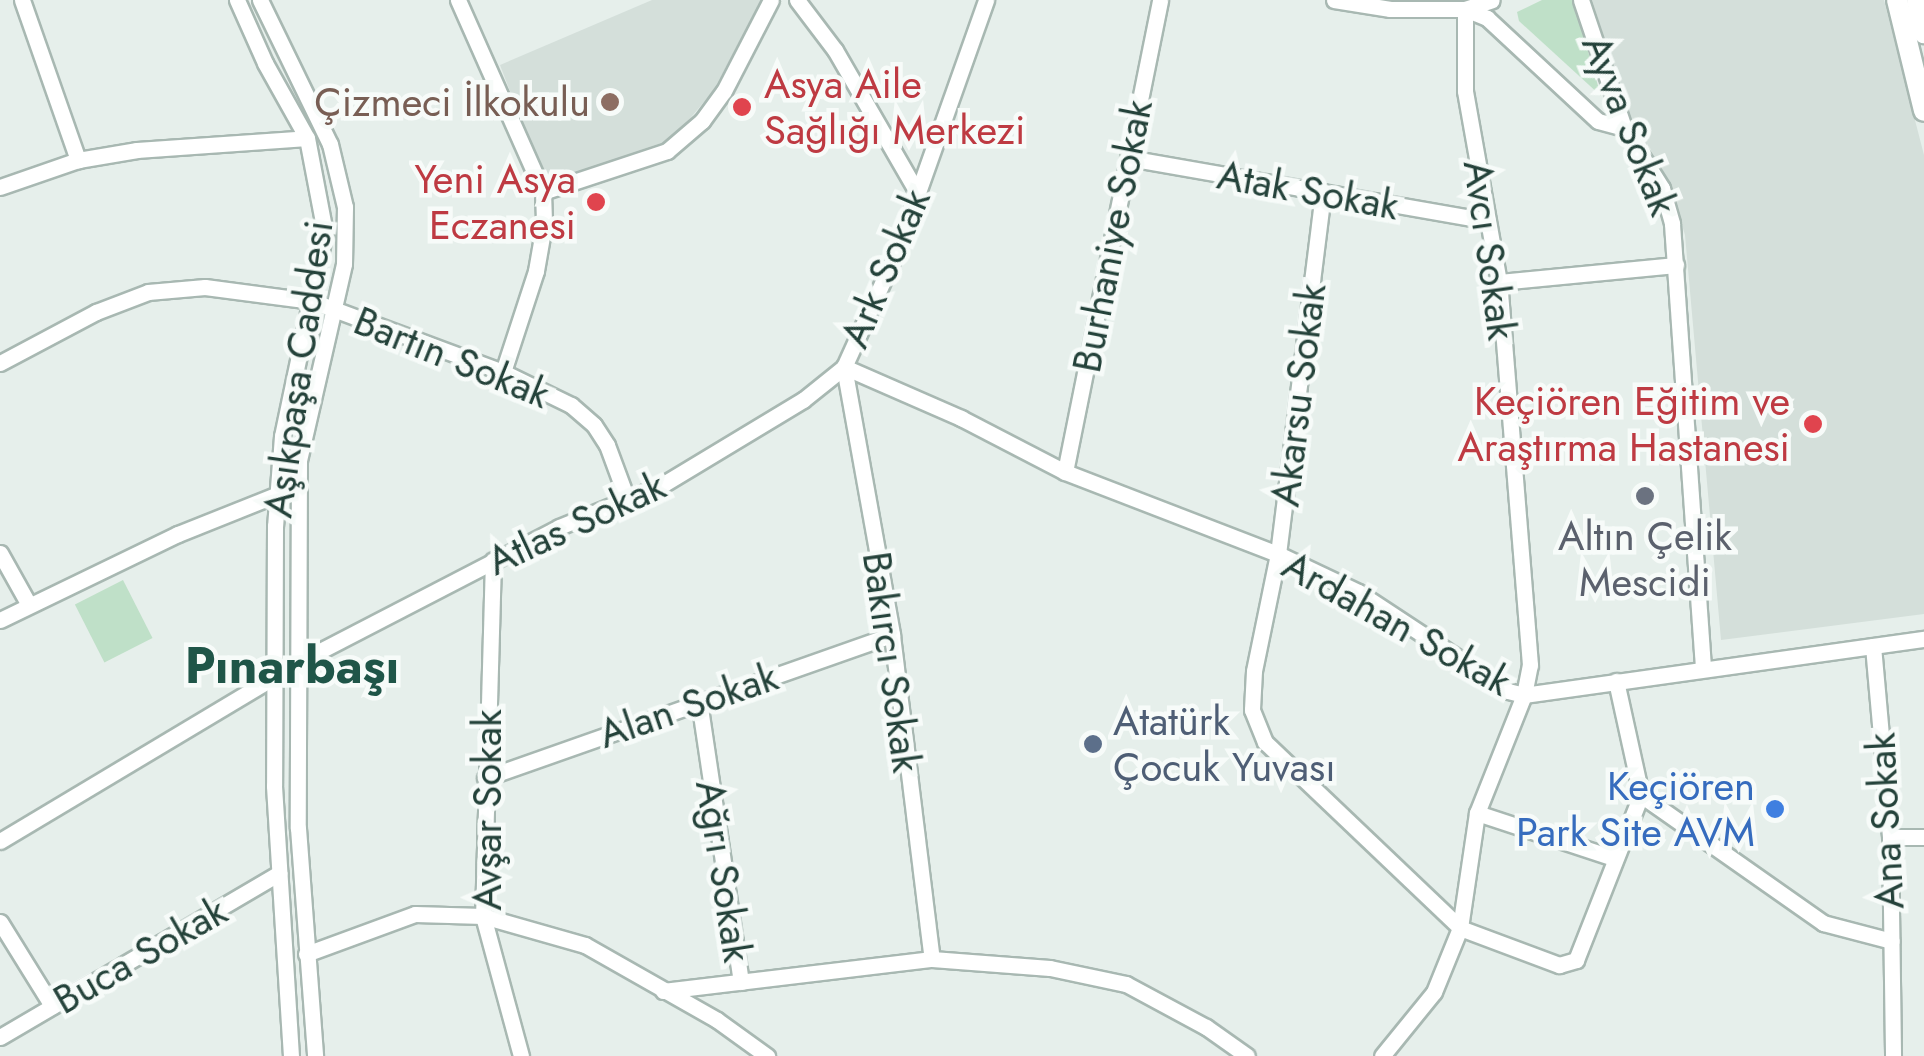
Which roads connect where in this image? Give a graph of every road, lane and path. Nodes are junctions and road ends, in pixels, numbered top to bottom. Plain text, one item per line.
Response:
1 (22, 0) edge
2 (238, 0) edge
3 (260, 0) edge
4 (458, 0) edge
5 (771, 0) edge
6 (797, 0) edge
7 (986, 0) edge
8 (1160, 0) edge
9 (1334, 0) edge
10 (1492, 0) edge
11 (1581, 0) edge
12 (1898, 0) edge
13 (1917, 0) edge
14 (1465, 9) junction
15 (1924, 33) edge
16 (1924, 111) edge
17 (1624, 128) junction
18 (307, 138) junction
19 (1128, 158) junction
20 (78, 160) junction
21 (0, 187) edge
22 (544, 192) junction
23 (1322, 193) junction
24 (918, 194) junction
25 (1488, 220) junction
26 (1676, 265) junction
27 (1500, 282) junction
28 (312, 302) junction
29 (333, 308) junction
30 (0, 363) edge
31 (844, 367) junction
32 (503, 372) junction
33 (1065, 472) junction
34 (278, 494) junction
35 (627, 498) junction
36 (0, 553) edge
37 (1278, 554) junction
38 (492, 560) junction
39 (28, 603) junction
40 (0, 620) edge
41 (892, 635) junction
42 (1924, 639) edge
43 (1873, 646) junction
44 (297, 663) junction
45 (1703, 669) junction
46 (274, 676) junction
47 (1616, 681) junction
48 (1524, 695) junction
49 (699, 700) junction
50 (485, 778) junction
51 (1641, 795) junction
52 (1477, 813) junction
53 (1890, 837) junction
54 (1924, 837) edge
55 (0, 841) edge
56 (1614, 858) junction
57 (280, 873) junction
58 (483, 916) junction
59 (0, 922) edge
60 (1460, 928) junction
61 (1892, 940) junction
62 (306, 954) junction
63 (932, 959) junction
64 (741, 982) junction
65 (663, 991) junction
66 (52, 1006) junction
67 (0, 1037) edge
68 (291, 1056) edge
69 (315, 1056) edge
70 (521, 1056) edge
71 (767, 1056) edge
72 (1247, 1056) edge
73 (1382, 1056) edge
74 (1894, 1056) edge

1 - 20 street
2 - 18 street, Aşıkpaşa Caddesi
3 - 29 street, Aşıkpaşa Caddesi
4 - 22 street
5 - 22 street
6 - 24 street
7 - 24 street, Ark Sokak
8 - 19 street, Burhaniye Sokak
9 - 14 street
10 - 14 street
11 - 17 street, Ayva Sokak
12 - 16 main road
13 - 15 main road
14 - 17 street
14 - 25 street, Avcı Sokak
17 - 26 street, Ayva Sokak
18 - 20 street
18 - 28 street, Aşıkpaşa Caddesi
19 - 23 street, Atak Sokak
19 - 33 street, Burhaniye Sokak
20 - 21 street
22 - 32 street
23 - 25 street, Atak Sokak
23 - 37 street, Akarsu Sokak
24 - 31 street, Ark Sokak
25 - 27 street, Avcı Sokak
26 - 27 street
26 - 45 street, Ayva Sokak
27 - 48 street, Avcı Sokak
28 - 29 street, Bartın Sokak
28 - 30 street, Bartın Sokak
28 - 34 street, Aşıkpaşa Caddesi
29 - 32 street, Bartın Sokak
29 - 44 street, Aşıkpaşa Caddesi
31 - 33 street, Ardahan Sokak
31 - 35 street, Atlas Sokak
31 - 41 street, Bakırcı Sokak
32 - 35 street, Bartın Sokak
33 - 37 street, Ardahan Sokak
34 - 39 street
34 - 46 street, Aşıkpaşa Caddesi
35 - 38 street, Atlas Sokak
36 - 39 street
37 - 48 street, Ardahan Sokak
37 - 60 street, Akarsu Sokak
38 - 44 street, Atlas Sokak
38 - 50 street, Avşar Sokak
39 - 40 street
41 - 49 street, Alan Sokak
41 - 63 street, Bakırcı Sokak
42 - 43 street, Ardahan Sokak
43 - 45 street, Ardahan Sokak
43 - 53 street, Ana Sokak
44 - 46 street, Atlas Sokak
44 - 62 street, Aşıkpaşa Caddesi
45 - 47 street, Ardahan Sokak
46 - 55 street, Atlas Sokak
46 - 57 street, Aşıkpaşa Caddesi
47 - 48 street, Ardahan Sokak
47 - 51 street
48 - 52 street, Avcı Sokak
49 - 50 street, Alan Sokak
49 - 64 street, Ağrı Sokak
50 - 58 street, Avşar Sokak
51 - 56 street
51 - 61 street
52 - 56 street
52 - 60 street, Avcı Sokak
53 - 54 street
53 - 61 street, Ana Sokak
56 - 60 street
57 - 66 street, Buca Sokak
57 - 68 street, Aşıkpaşa Caddesi
58 - 62 street
58 - 65 street
58 - 70 street, Avşar Sokak
59 - 66 street
60 - 73 street, Avcı Sokak
61 - 74 street, Ana Sokak
62 - 69 street, Aşıkpaşa Caddesi
63 - 64 street
63 - 72 street
64 - 65 street
65 - 71 street
66 - 67 street, Buca Sokak

